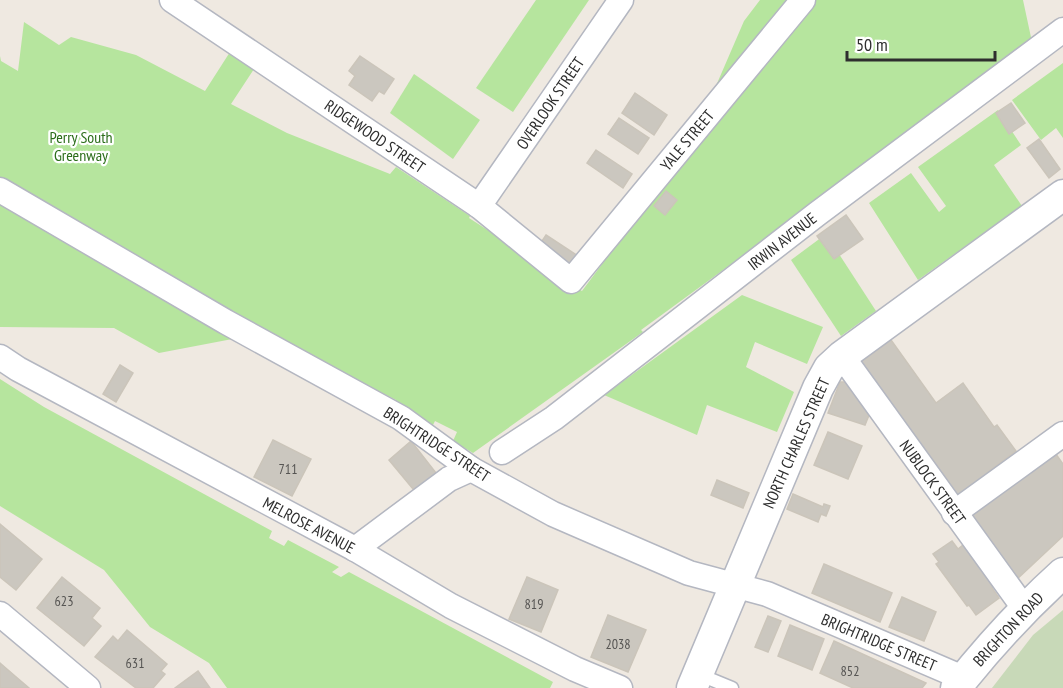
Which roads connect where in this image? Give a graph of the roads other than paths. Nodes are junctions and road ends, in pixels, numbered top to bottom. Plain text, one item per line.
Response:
1 (172, 0) edge
2 (621, 0) edge
3 (803, 0) edge
4 (1063, 30) edge
5 (0, 190) edge
6 (1063, 195) edge
7 (479, 207) junction
8 (571, 280) joint
9 (842, 356) junction
10 (0, 357) edge
11 (1063, 434) edge
12 (502, 452) dead end
13 (471, 469) junction
14 (954, 513) junction
15 (355, 549) junction
16 (1063, 573) edge
17 (735, 585) junction
18 (1024, 608) junction
19 (0, 614) edge
20 (695, 681) edge
21 (959, 683) edge
22 (88, 688) edge
23 (620, 688) edge
24 (732, 688) edge

1 - 7 street, RIDGEWOOD STREET
2 - 7 street, OVERLOOK STREET
3 - 8 street, YALE STREET
4 - 12 street, IRWIN AVENUE
5 - 13 street, BRIGHTRIDGE STREET
6 - 9 street, NORTH CHARLES STREET
7 - 8 street, RIDGEWOOD STREET
9 - 14 street, NUBLOCK STREET
9 - 17 street, NORTH CHARLES STREET
10 - 15 street, MELROSE AVENUE
11 - 14 street
13 - 15 street
13 - 17 street, BRIGHTRIDGE STREET
14 - 18 street, NUBLOCK STREET
15 - 23 street, MELROSE AVENUE
16 - 18 street, BRIGHTON ROAD
17 - 20 street, NORTH CHARLES STREET
17 - 21 street, BRIGHTRIDGE STREET
18 - 21 street, BRIGHTON ROAD
19 - 22 street
20 - 24 lane

